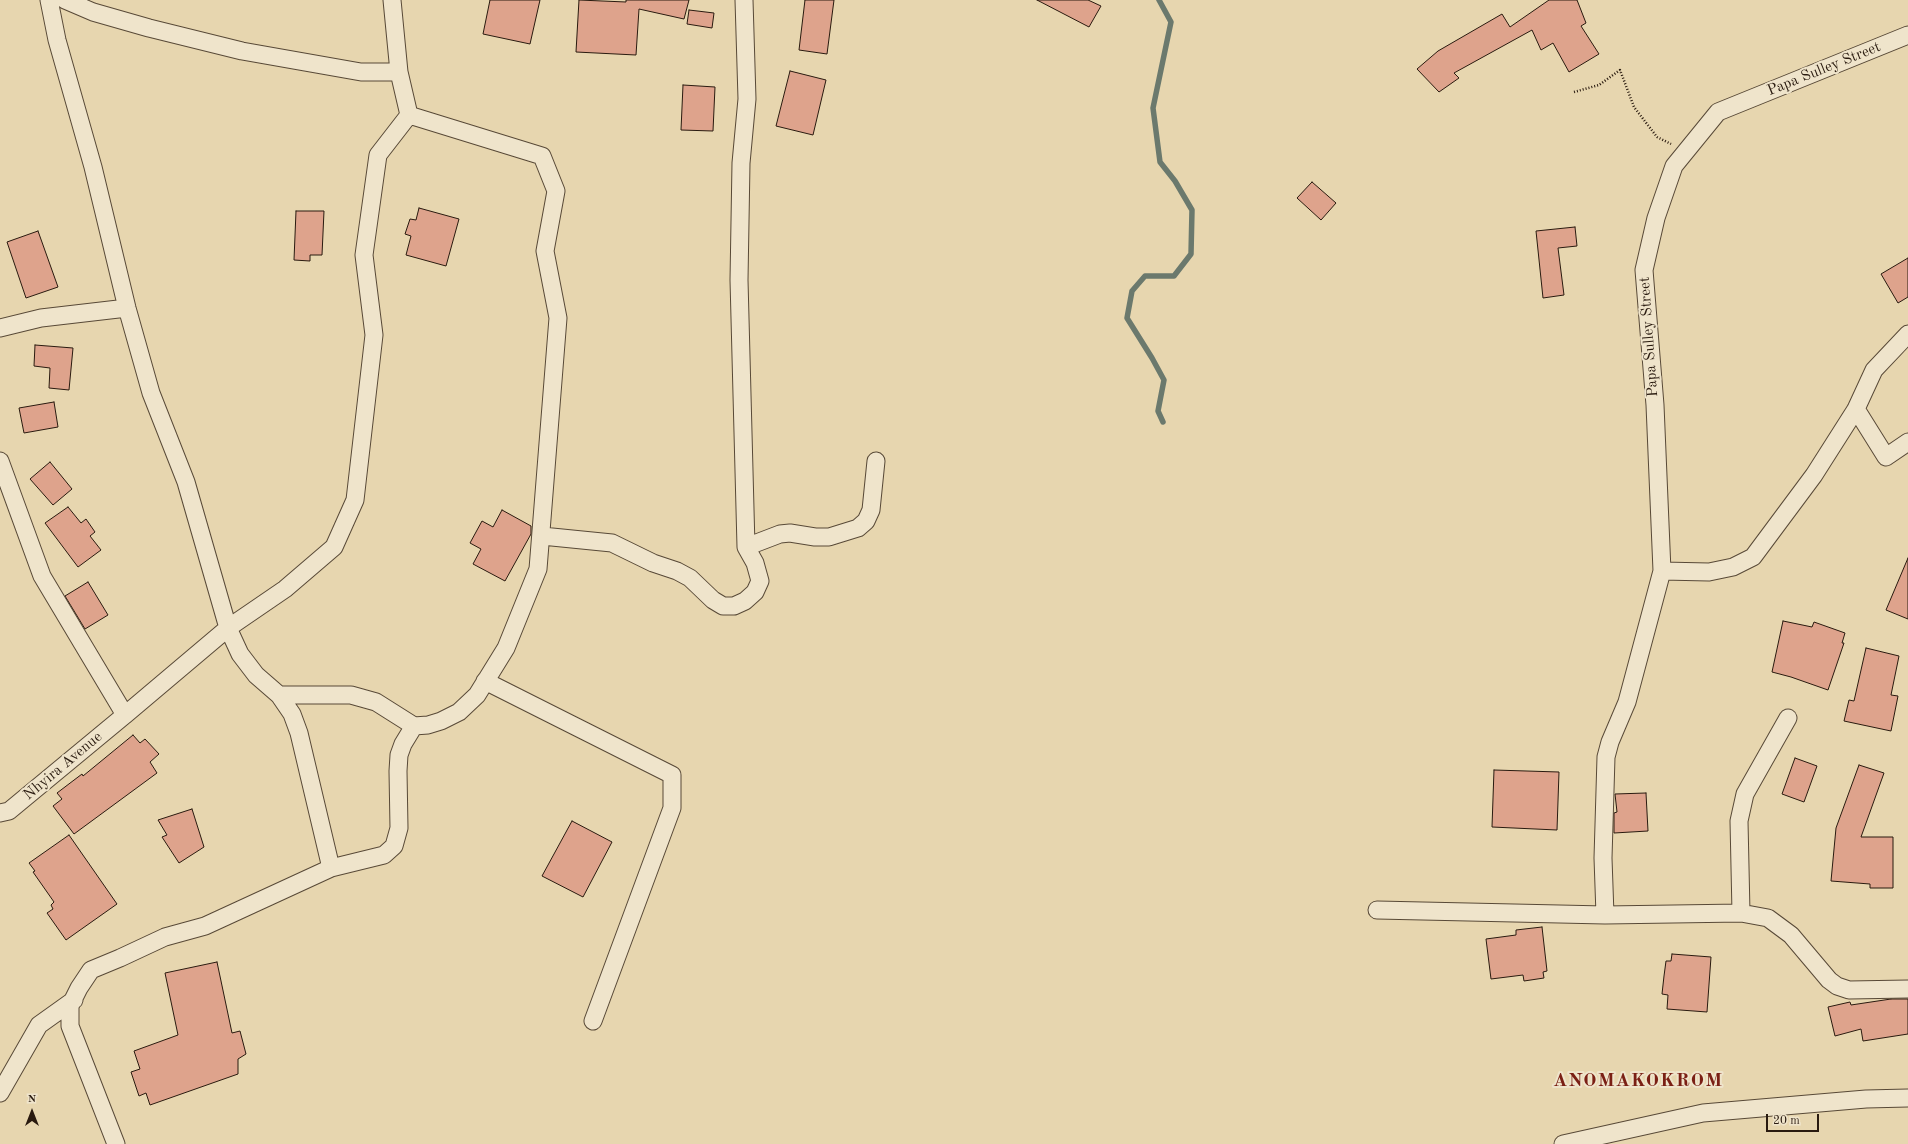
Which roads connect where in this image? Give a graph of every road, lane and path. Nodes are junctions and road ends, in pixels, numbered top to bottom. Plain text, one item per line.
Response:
1 (49, 0) edge
2 (65, 0) edge
3 (392, 0) edge
4 (744, 0) edge
5 (1908, 35) edge
6 (399, 72) junction
7 (1574, 92) dead end
8 (408, 115) junction
9 (1686, 152) junction
10 (127, 308) junction
11 (0, 328) edge
12 (1908, 334) edge
13 (1856, 409) junction
14 (1908, 442) edge
15 (0, 461) edge
16 (876, 462) dead end
17 (542, 536) junction
18 (746, 547) junction
19 (1662, 571) junction
20 (228, 628) junction
21 (485, 681) junction
22 (279, 695) junction
23 (125, 715) junction
24 (1788, 718) dead end
25 (414, 726) junction
26 (0, 813) edge
27 (331, 868) junction
28 (1377, 910) dead end
29 (1741, 913) junction
30 (1605, 916) junction
31 (1908, 989) edge
32 (74, 1000) junction
33 (593, 1021) dead end
34 (0, 1093) edge
35 (1908, 1098) edge
36 (116, 1144) edge
37 (1563, 1144) edge

1 - 10 street
2 - 6 street
3 - 6 street
4 - 18 street
5 - 9 street, Papa Sulley Street
6 - 8 street
7 - 9 path
8 - 17 street
8 - 20 street, Nhyira Avenue
9 - 19 street, Papa Sulley Street
10 - 11 street
10 - 20 street
12 - 13 street
13 - 14 street
13 - 19 street
15 - 23 street
16 - 18 street
17 - 18 street
17 - 21 street
19 - 30 street, Papa Sulley Street
20 - 22 street
20 - 23 street, Nhyira Avenue
21 - 25 street
21 - 33 street
22 - 25 street
22 - 27 street
23 - 26 street, Nhyira Avenue
24 - 29 street
25 - 27 street
27 - 32 street
28 - 30 street
29 - 30 street
29 - 31 street
32 - 34 street
32 - 36 street
35 - 37 street

